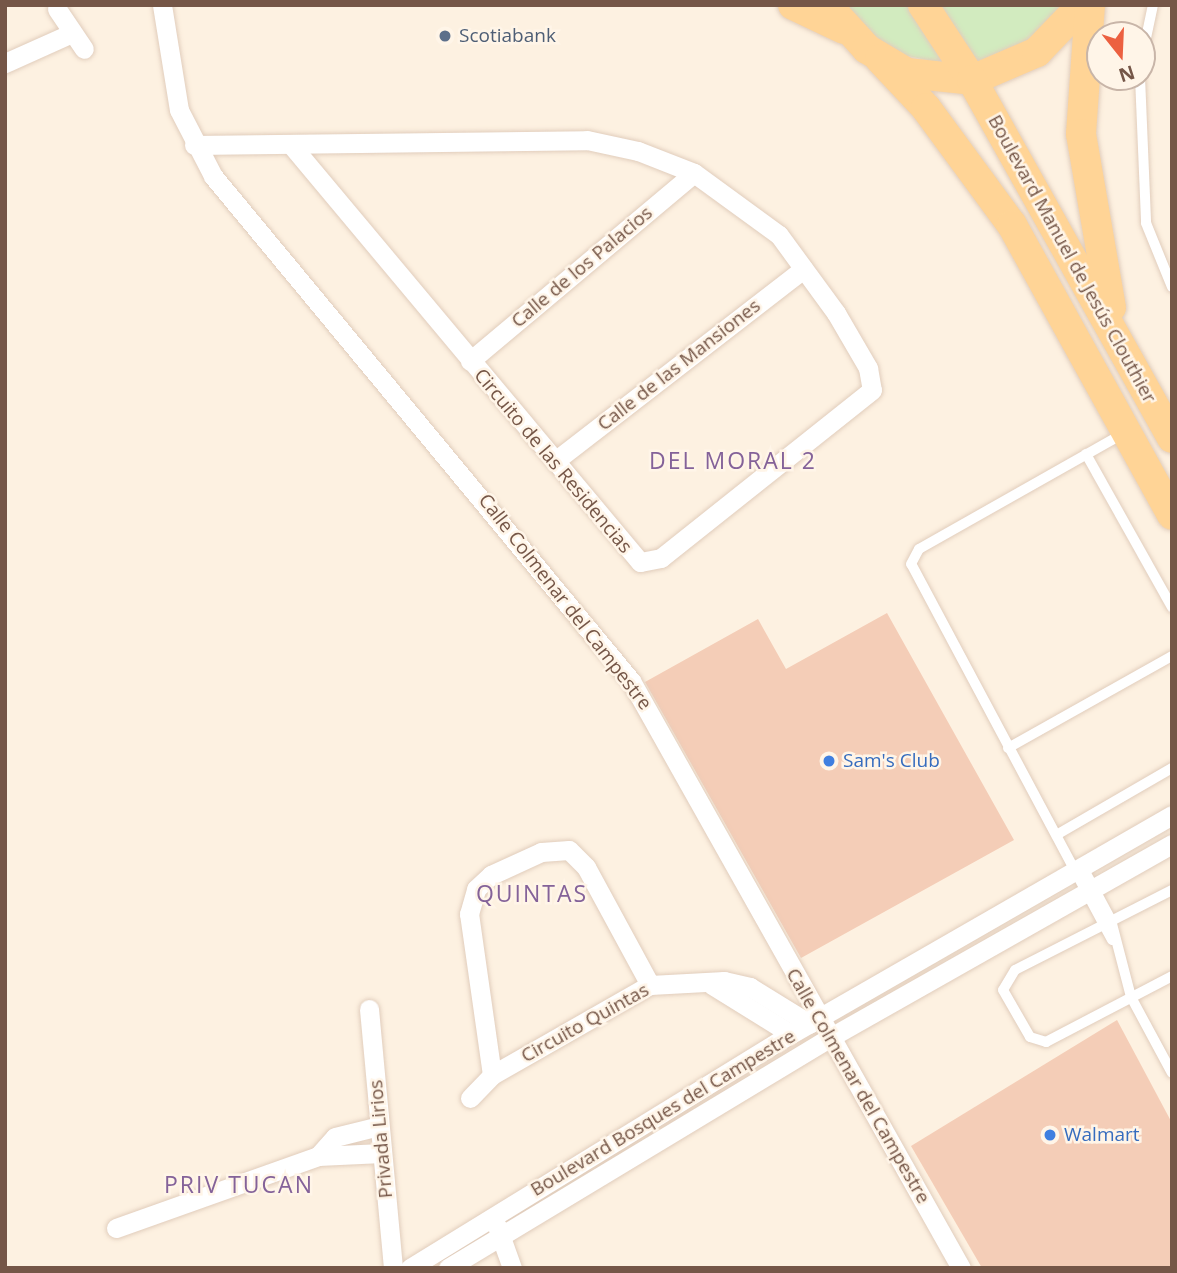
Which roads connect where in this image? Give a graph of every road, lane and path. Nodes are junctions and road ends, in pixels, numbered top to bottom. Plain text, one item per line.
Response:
1 (162, 5) edge
2 (793, 5) edge
3 (827, 5) edge
4 (923, 5) edge
5 (1082, 5) edge
6 (1090, 5) edge
7 (57, 9) dead end
8 (846, 30) junction
9 (880, 59) junction
10 (5, 63) edge
11 (972, 80) junction
12 (1140, 91) edge
13 (194, 145) junction
14 (292, 146) junction
15 (694, 173) junction
16 (803, 269) junction
17 (1172, 287) edge
18 (1123, 351) junction
19 (470, 361) junction
20 (1125, 432) junction
21 (1172, 438) edge
22 (1086, 454) junction
23 (555, 461) junction
24 (1172, 515) edge
25 (1172, 607) edge
26 (1172, 656) edge
27 (1008, 748) junction
28 (1172, 768) edge
29 (1172, 815) edge
30 (1058, 834) junction
31 (1172, 844) edge
32 (1074, 863) junction
33 (1089, 889) junction
34 (1172, 890) edge
35 (1111, 920) junction
36 (1100, 926) junction
37 (1112, 940) junction
38 (1172, 976) edge
39 (650, 985) junction
40 (712, 985) junction
41 (1131, 997) junction
42 (369, 1009) dead end
43 (814, 1021) junction
44 (791, 1034) junction
45 (829, 1038) junction
46 (1172, 1073) edge
47 (492, 1075) junction
48 (470, 1098) dead end
49 (379, 1126) junction
50 (382, 1153) junction
51 (318, 1156) junction
52 (493, 1217) junction
53 (116, 1228) dead end
54 (501, 1236) junction
55 (475, 1250) edge
56 (393, 1268) edge
57 (410, 1268) edge
58 (447, 1268) edge
59 (512, 1268) edge
60 (961, 1268) edge

1 - 13 street, Calle Colmenar del Campestre
2 - 8 main road
3 - 8 main road
4 - 11 main road, Boulevard Manuel de Jesús Clouthier
5 - 11 main road
6 - 18 main road
7 - 10 street
8 - 9 main road
9 - 11 main road
9 - 20 main road, Boulevard Manuel de Jesús Clouthier
11 - 18 main road, Boulevard Manuel de Jesús Clouthier
12 - 17 lane
13 - 14 street, Circuito de las Residencias
13 - 43 street, Calle Colmenar del Campestre
14 - 15 street, Circuito de las Residencias
14 - 19 street, Circuito de las Residencias
15 - 16 street, Circuito de las Residencias
15 - 19 street, Calle de los Palacios
16 - 23 street, Calle de las Mansiones
16 - 23 street, Circuito de las Residencias
18 - 21 main road, Boulevard Manuel de Jesús Clouthier
19 - 23 street, Circuito de las Residencias
20 - 22 lane
20 - 24 main road, Boulevard Manuel de Jesús Clouthier
22 - 25 lane
22 - 27 lane
26 - 27 lane
27 - 30 lane
28 - 30 lane
29 - 32 street, Boulevard Bosques del Campestre
30 - 32 lane
31 - 33 street, Boulevard Bosques del Campestre
32 - 33 lane
32 - 33 lane
32 - 43 street, Boulevard Bosques del Campestre
33 - 35 lane
33 - 36 lane
33 - 45 street, Boulevard Bosques del Campestre
34 - 35 lane
35 - 36 lane
35 - 37 lane
36 - 37 lane
36 - 41 lane
37 - 41 lane
38 - 41 lane
39 - 40 street, Circuito Quintas
39 - 47 street, Circuito Quintas
39 - 47 street
40 - 43 street, Circuito Quintas
40 - 44 street
41 - 46 lane
42 - 49 street, Privada Lirios
43 - 44 street, Boulevard Bosques del Campestre
43 - 45 street, Calle Colmenar del Campestre
44 - 52 street, Boulevard Bosques del Campestre
45 - 54 street, Boulevard Bosques del Campestre
45 - 60 street, Calle Colmenar del Campestre
47 - 48 street, Circuito Quintas
49 - 50 street, Privada Lirios
49 - 51 street
50 - 51 street
50 - 56 street, Privada Lirios
51 - 53 street
52 - 54 street
52 - 55 street, Boulevard Bosques del Campestre
54 - 55 street, Boulevard Bosques del Campestre
54 - 59 street
55 - 57 street, Boulevard Bosques del Campestre
55 - 58 street, Boulevard Bosques del Campestre

